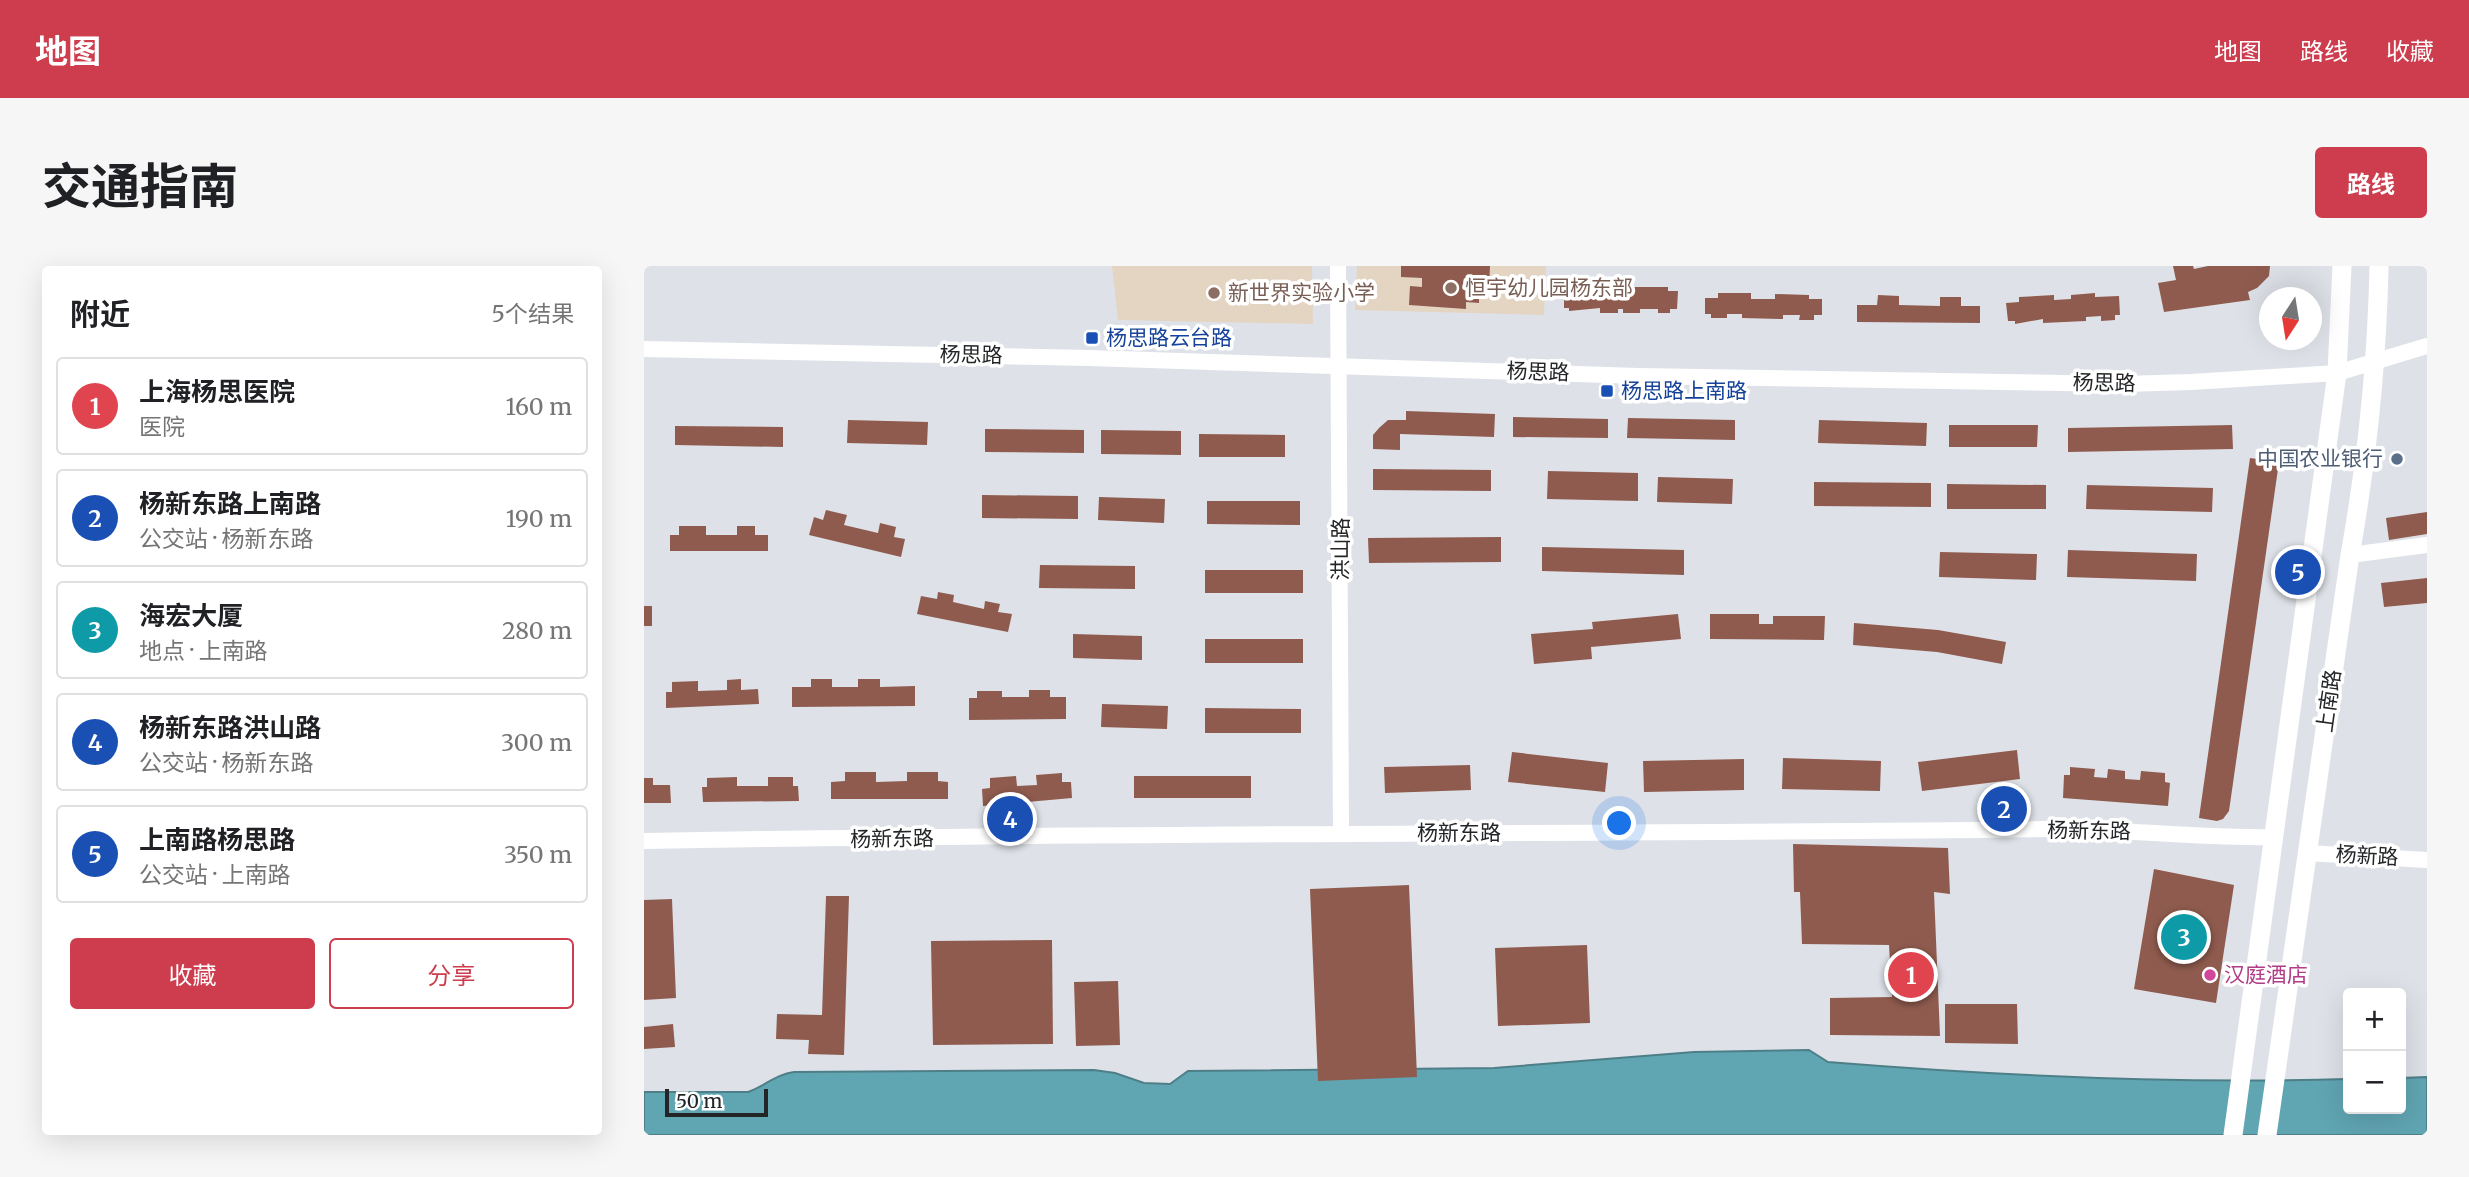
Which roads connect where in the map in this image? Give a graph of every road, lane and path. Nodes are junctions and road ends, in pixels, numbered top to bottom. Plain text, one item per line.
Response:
1 (1338, 266) edge
2 (2342, 266) edge
3 (2379, 266) edge
4 (2427, 346) edge
5 (644, 349) edge
6 (2374, 362) junction
7 (1340, 366) junction
8 (2337, 373) junction
9 (2427, 545) edge
10 (2350, 555) junction
11 (1341, 833) junction
12 (2273, 837) junction
13 (644, 841) edge
14 (2307, 853) junction
15 (2427, 860) edge
16 (2233, 1135) edge
17 (2267, 1135) edge

1 - 7 street, 洪山路
2 - 8 main road, 上南路
3 - 6 main road, 上南路
4 - 6 street, 杨思路
5 - 7 street, 杨思路
6 - 8 street, 杨思路
6 - 10 main road, 上南路
7 - 8 street, 杨思路
7 - 11 street, 洪山路
8 - 12 main road, 上南路
9 - 10 street
10 - 14 main road, 上南路
11 - 12 street, 杨新东路
11 - 13 street, 杨新东路
12 - 16 main road, 上南路
14 - 15 street, 杨新路
14 - 17 main road, 上南路

